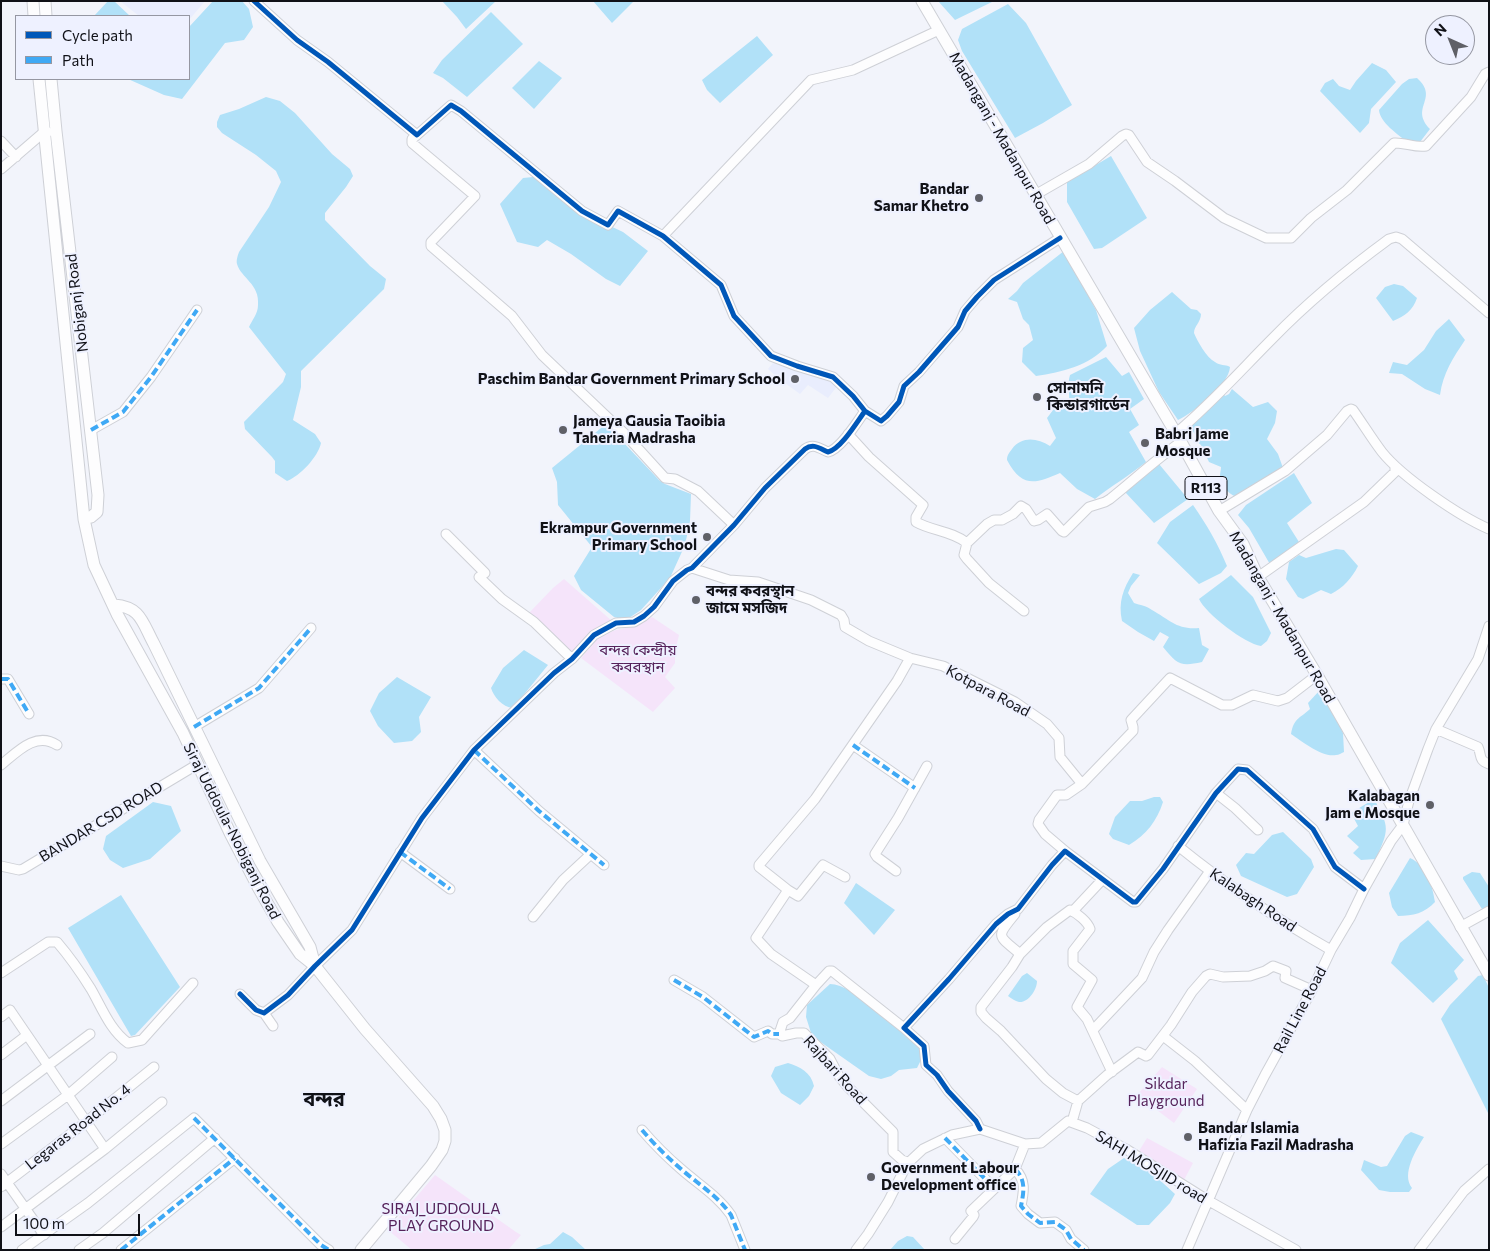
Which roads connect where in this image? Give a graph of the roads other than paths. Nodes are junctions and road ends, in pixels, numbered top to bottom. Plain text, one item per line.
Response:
1 (33, 1) edge
2 (45, 1) edge
3 (254, 1) edge
4 (922, 1) edge
5 (34, 15) edge
6 (46, 15) edge
7 (939, 30) junction
8 (1489, 72) edge
9 (39, 80) edge
10 (51, 80) edge
11 (56, 131) junction
12 (44, 132) junction
13 (417, 135) junction
14 (1, 141) edge
15 (16, 157) junction
16 (1, 169) edge
17 (1035, 195) junction
18 (663, 236) junction
19 (1060, 238) junction
20 (196, 310) dead end
21 (1489, 313) edge
22 (865, 411) junction
23 (91, 430) junction
24 (848, 434) junction
25 (1178, 438) junction
26 (1395, 466) junction
27 (1219, 511) junction
28 (84, 519) junction
29 (734, 525) junction
30 (1489, 529) edge
31 (446, 534) dead end
32 (967, 543) junction
33 (692, 568) junction
34 (1258, 577) junction
35 (114, 605) junction
36 (1024, 611) dead end
37 (1489, 626) edge
38 (311, 628) dead end
39 (910, 658) junction
40 (572, 659) junction
41 (1317, 675) junction
42 (1, 680) edge
43 (172, 682) junction
44 (159, 689) junction
45 (29, 714) dead end
46 (194, 727) junction
47 (1436, 729) junction
48 (57, 745) dead end
49 (853, 745) junction
50 (474, 750) junction
51 (198, 764) junction
52 (1489, 764) edge
53 (1, 765) edge
54 (927, 766) dead end
55 (1082, 784) junction
56 (915, 788) junction
57 (1216, 793) junction
58 (1403, 825) junction
59 (1258, 830) dead end
60 (1178, 846) junction
61 (1065, 851) junction
62 (400, 852) junction
63 (591, 854) junction
64 (604, 865) dead end
65 (1, 866) edge
66 (1210, 871) junction
67 (896, 872) dead end
68 (845, 877) dead end
69 (1102, 880) junction
70 (450, 889) dead end
71 (1364, 889) junction
72 (788, 890) junction
73 (1018, 909) junction
74 (1073, 911) junction
75 (1489, 911) edge
76 (533, 917) dead end
77 (1460, 926) junction
78 (1331, 950) junction
79 (1020, 954) junction
80 (315, 966) junction
81 (1, 973) edge
82 (1489, 975) edge
83 (674, 980) dead end
84 (193, 983) dead end
85 (816, 985) junction
86 (1312, 990) junction
87 (240, 994) dead end
88 (264, 1013) junction
89 (1, 1017) edge
90 (273, 1026) dead end
91 (904, 1028) junction
92 (1093, 1030) junction
93 (90, 1034) dead end
94 (779, 1034) junction
95 (27, 1036) junction
96 (1163, 1036) junction
97 (1, 1055) edge
98 (112, 1057) dead end
99 (48, 1066) junction
100 (154, 1067) dead end
101 (1112, 1072) junction
102 (68, 1095) junction
103 (1, 1101) edge
104 (1078, 1101) junction
105 (162, 1102) dead end
106 (1247, 1110) junction
107 (86, 1122) junction
108 (1072, 1122) junction
109 (980, 1129) junction
110 (642, 1130) dead end
111 (215, 1138) junction
112 (945, 1138) junction
113 (1, 1144) edge
114 (1025, 1144) junction
115 (104, 1150) junction
116 (235, 1158) junction
117 (908, 1162) junction
118 (1014, 1168) junction
119 (1489, 1169) edge
120 (1, 1174) edge
121 (4, 1185) edge
122 (994, 1188) junction
123 (1209, 1201) junction
124 (25, 1209) junction
125 (1, 1227) edge
126 (44, 1235) junction
127 (955, 1239) dead end
128 (22, 1250) edge
129 (79, 1250) edge
130 (121, 1250) edge
131 (329, 1250) edge
132 (361, 1250) edge
133 (745, 1250) edge
134 (856, 1250) edge
135 (1084, 1250) edge
136 (1188, 1250) edge
137 (1296, 1250) edge
138 (1419, 1250) edge

1 - 5 main road
2 - 6 main road
3 - 13 street
4 - 7 main road, Madanganj - Madanpur Road / R113
7 - 17 main road, Madanganj - Madanpur Road / R113
7 - 18 street
8 - 17 street
9 - 12 main road, Nobiganj Road
10 - 11 main road, Nobiganj Road
11 - 12 street
11 - 23 main road, Nobiganj Road
12 - 15 street
12 - 28 main road, Nobiganj Road
13 - 18 street
13 - 29 street
14 - 15 street
15 - 16 street
17 - 19 main road, Madanganj - Madanpur Road / R113
18 - 22 street
19 - 22 street
19 - 25 main road, Madanganj - Madanpur Road / R113
20 - 23 street
21 - 25 street
22 - 24 street
23 - 28 main road, Nobiganj Road
24 - 29 street
24 - 32 street
25 - 27 main road, Madanganj - Madanpur Road / R113
25 - 32 street
26 - 27 street
26 - 30 street
26 - 34 street
27 - 34 main road, Madanganj - Madanpur Road / R113
28 - 35 main road, Nobiganj Road
29 - 33 street
31 - 40 street
32 - 36 street
33 - 39 street, Kotpara Road
33 - 40 street
34 - 41 main road, Madanganj - Madanpur Road / R113
35 - 43 main road
35 - 44 main road, Nobiganj Road
37 - 47 street
38 - 46 street
39 - 49 street
39 - 55 street, Kotpara Road
40 - 50 street
41 - 55 street
41 - 58 main road, Madanganj - Madanpur Road / R113
42 - 45 street
43 - 44 main road
43 - 46 main road, Siraj Uddoula-Nobiganj Road
44 - 51 main road, Siraj Uddoula-Nobiganj Road
46 - 80 main road, Siraj Uddoula-Nobiganj Road
47 - 52 street
47 - 58 street
48 - 53 street
49 - 56 street
49 - 72 street
50 - 62 street
50 - 63 street
51 - 65 street, BANDAR CSD ROAD
51 - 80 main road, Siraj Uddoula-Nobiganj Road
54 - 56 street
55 - 61 street
56 - 67 street
57 - 59 street
57 - 60 street
57 - 71 street
58 - 71 street, Rail Line Road
58 - 77 main road, Madanganj - Madanpur Road / R113
60 - 66 street, Kalabagh Road
60 - 69 street
61 - 69 street
61 - 73 street
62 - 70 street
62 - 80 street
63 - 64 street
63 - 76 street
66 - 78 street, Kalabagh Road
66 - 92 street
68 - 72 street
69 - 74 street
71 - 78 street, Rail Line Road
72 - 85 street
73 - 79 street
73 - 91 street
74 - 79 street
74 - 92 street
75 - 77 street
77 - 82 main road, Madanganj - Madanpur Road / R113
78 - 86 street, Rail Line Road
79 - 104 street
80 - 88 street
80 - 132 main road, Siraj Uddoula-Nobiganj Road
81 - 84 street
83 - 94 street
85 - 91 street
85 - 94 street
86 - 96 street
86 - 106 street, Rail Line Road
87 - 88 street
88 - 90 street
89 - 95 street
91 - 109 street
92 - 101 street
93 - 99 street
94 - 117 street, Rajbari Road
95 - 97 street
95 - 99 street
96 - 101 street
96 - 106 street
98 - 102 street
99 - 102 street
99 - 103 street
100 - 107 street, Legaras Road No. 4
101 - 104 street
102 - 107 street
102 - 113 street
104 - 108 street
105 - 115 street
106 - 123 street, Rail Line Road
107 - 115 street
107 - 121 street, Legaras Road No. 4
108 - 114 street
108 - 123 street, SAHI MOSJID road
109 - 112 street
109 - 114 street
110 - 133 street
111 - 116 street
111 - 126 street
111 - 129 street
112 - 117 street
112 - 122 street
114 - 118 street
115 - 124 street
116 - 130 street
116 - 131 street
117 - 134 street
118 - 122 street
118 - 135 street
119 - 138 street
120 - 121 street
121 - 124 street
122 - 127 street
123 - 136 street, Rail Line Road
123 - 137 street, SAHI MOSJID road
124 - 125 street
124 - 126 street
126 - 128 street

